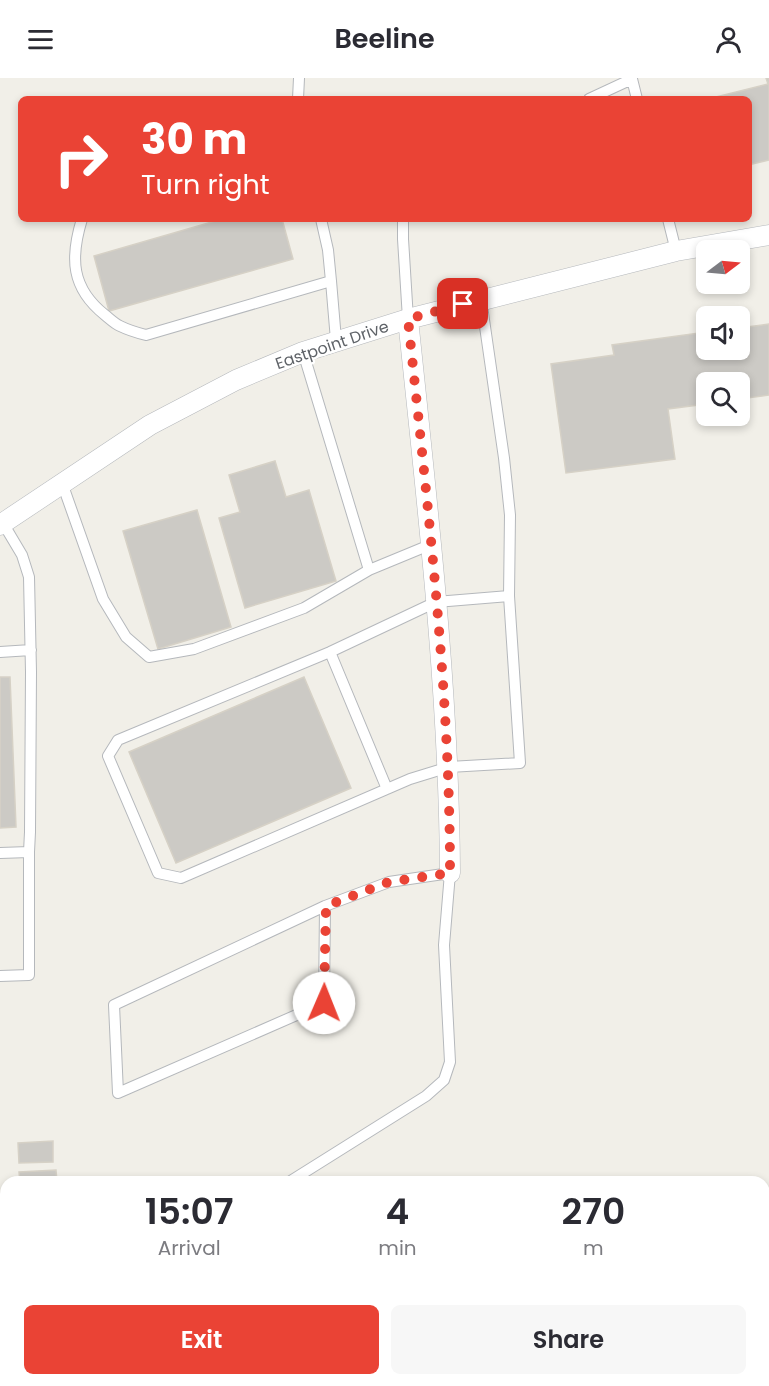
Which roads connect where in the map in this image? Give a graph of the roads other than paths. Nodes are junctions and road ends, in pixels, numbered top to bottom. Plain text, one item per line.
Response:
1 (299, 78) edge
2 (633, 79) edge
3 (298, 96) edge
4 (596, 96) edge
5 (636, 96) edge
6 (81, 222) edge
7 (322, 222) edge
8 (404, 222) edge
9 (669, 222) edge
10 (769, 235) edge
11 (676, 251) junction
12 (331, 281) junction
13 (481, 299) junction
14 (408, 319) junction
15 (336, 340) junction
16 (303, 352) junction
17 (62, 483) junction
18 (2, 524) edge
19 (432, 544) junction
20 (369, 570) junction
21 (509, 596) junction
22 (436, 602) junction
23 (31, 650) junction
24 (0, 652) edge
25 (330, 652) junction
26 (449, 767) junction
27 (387, 789) junction
28 (29, 852) junction
29 (0, 853) edge
30 (450, 873) junction
31 (326, 906) junction
32 (0, 976) edge
33 (299, 1176) edge

1 - 3 lane
2 - 4 lane
2 - 5 lane
6 - 12 lane
7 - 12 lane
8 - 14 lane
9 - 11 lane
10 - 11 street, Eastpoint Drive
11 - 13 street, Eastpoint Drive
12 - 15 lane
13 - 14 street, Eastpoint Drive
13 - 21 lane
14 - 15 street, Eastpoint Drive
14 - 19 street
15 - 16 street, Eastpoint Drive
16 - 17 street, Eastpoint Drive
16 - 20 lane
17 - 18 street, Eastpoint Drive
17 - 20 lane
18 - 23 lane
19 - 20 lane
19 - 22 street
21 - 22 lane
21 - 26 lane
22 - 25 lane
22 - 26 street
23 - 24 lane
23 - 28 lane
25 - 27 lane
25 - 27 lane
26 - 27 lane
26 - 30 street
28 - 29 lane
28 - 32 lane
30 - 31 lane
30 - 33 lane
31 - 31 lane

